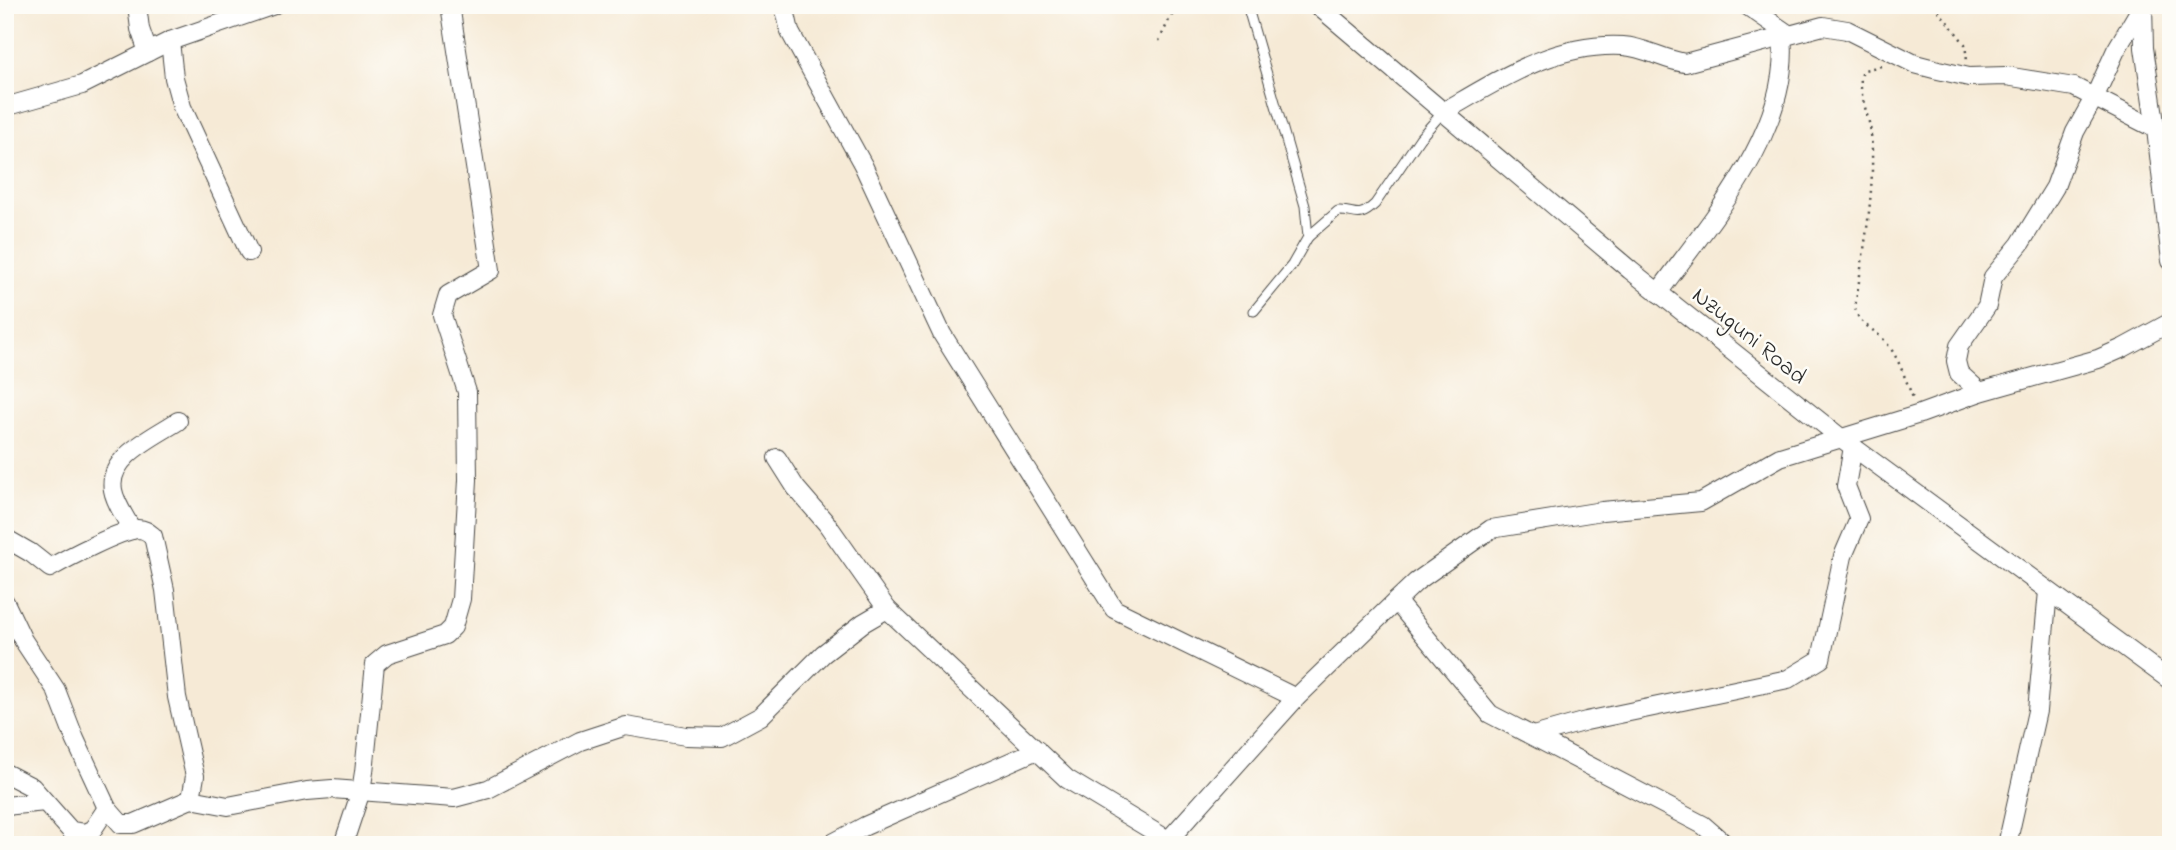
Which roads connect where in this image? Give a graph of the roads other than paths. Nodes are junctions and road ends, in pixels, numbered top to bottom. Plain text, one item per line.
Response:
1 (137, 5) edge
2 (274, 5) edge
3 (450, 5) edge
4 (784, 5) edge
5 (1247, 5) edge
6 (1317, 5) edge
7 (1746, 5) edge
8 (2143, 6) edge
9 (1785, 35) junction
10 (170, 41) junction
11 (148, 52) junction
12 (2095, 96) junction
13 (5, 107) edge
14 (1443, 112) junction
15 (2156, 129) junction
16 (1308, 237) junction
17 (249, 252) dead end
18 (2171, 261) edge
19 (1658, 293) junction
20 (1254, 311) dead end
21 (2171, 322) edge
22 (1980, 392) junction
23 (178, 421) dead end
24 (1847, 443) junction
25 (777, 458) dead end
26 (132, 530) junction
27 (5, 538) edge
28 (2048, 591) junction
29 (1396, 601) junction
30 (5, 602) edge
31 (887, 609) junction
32 (2171, 681) edge
33 (1296, 698) junction
34 (1533, 736) junction
35 (1037, 750) junction
36 (5, 773) edge
37 (361, 790) junction
38 (191, 799) junction
39 (46, 802) junction
40 (5, 806) edge
41 (107, 808) junction
42 (1166, 842) edge
43 (343, 845) edge
44 (829, 845) edge
45 (1726, 845) edge
46 (2007, 845) edge

1 - 11 street
2 - 10 street
3 - 37 street
4 - 33 street
5 - 16 lane
6 - 14 street, Nzuguni Road
7 - 9 street
8 - 12 street
8 - 15 street
9 - 12 street
9 - 14 street
9 - 19 street
10 - 11 street
10 - 17 street
11 - 13 street
12 - 15 street
12 - 22 street
14 - 16 lane
14 - 19 street, Nzuguni Road
15 - 18 street
16 - 20 lane
19 - 24 street, Nzuguni Road
21 - 22 street
22 - 24 street
23 - 26 street
24 - 28 street, Nzuguni Road
24 - 29 street
24 - 34 street
25 - 31 street
26 - 27 street
26 - 38 street
28 - 32 street, Nzuguni Road
28 - 46 street
29 - 33 street
29 - 34 street
30 - 41 street
31 - 35 street
31 - 37 street
33 - 42 street
34 - 45 street
35 - 42 street
35 - 44 street
36 - 39 street
37 - 38 street
37 - 43 street
38 - 41 street
39 - 40 street
39 - 41 street

